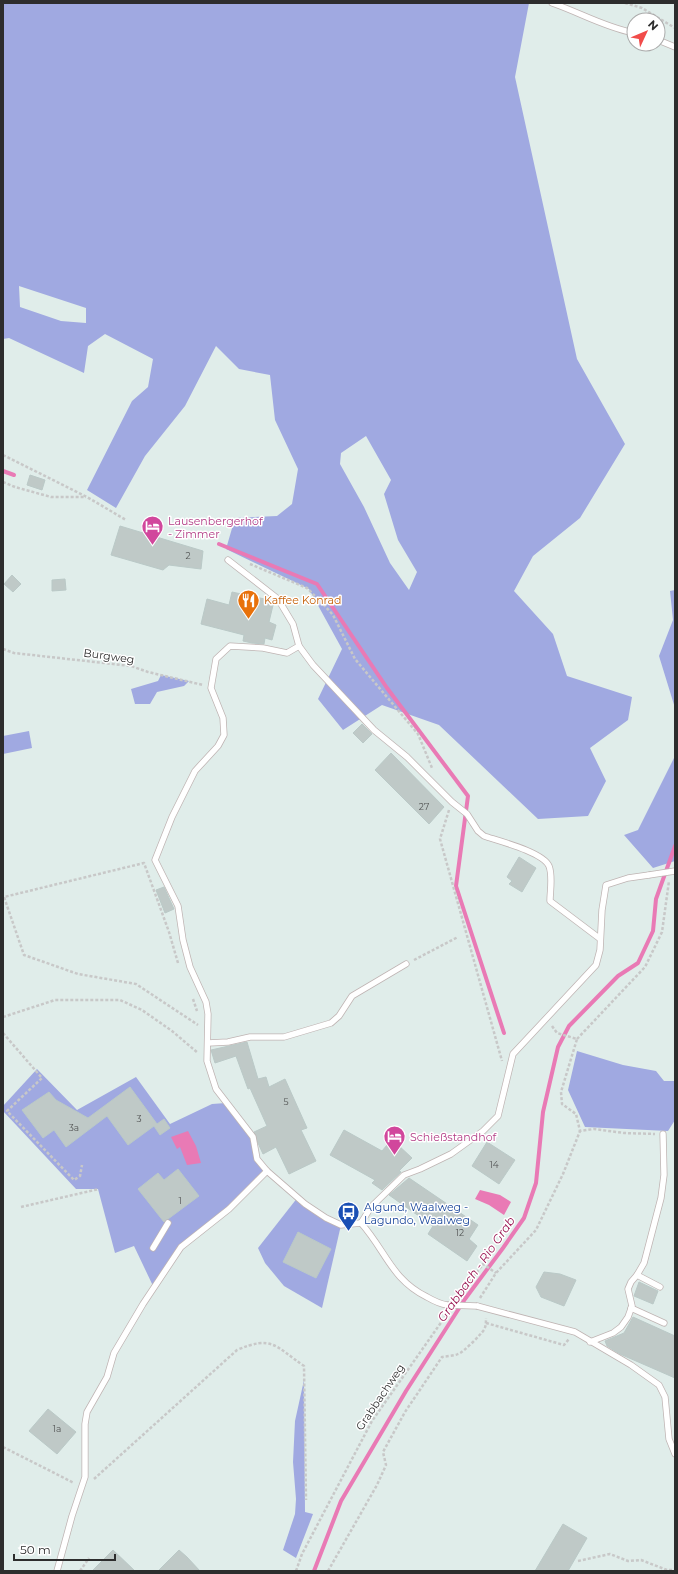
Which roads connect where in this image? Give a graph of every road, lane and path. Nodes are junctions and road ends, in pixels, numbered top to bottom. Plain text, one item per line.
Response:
1 (552, 3) edge
2 (624, 3) edge
3 (675, 28) edge
4 (626, 31) edge
5 (3, 455) edge
6 (3, 482) edge
7 (87, 497) junction
8 (126, 520) dead end
9 (228, 560) dead end
10 (245, 562) dead end
11 (299, 646) junction
12 (3, 649) edge
13 (211, 688) junction
14 (433, 771) dead end
15 (452, 802) junction
16 (673, 873) edge
17 (458, 937) dead end
18 (599, 938) junction
19 (406, 964) joint
20 (181, 970) dead end
21 (192, 997) dead end
22 (3, 1017) edge
23 (549, 1022) dead end
24 (3, 1033) edge
25 (576, 1039) junction
26 (208, 1043) junction
27 (207, 1061) junction
28 (508, 1072) junction
29 (580, 1131) junction
30 (663, 1134) joint
31 (82, 1165) dead end
32 (267, 1171) junction
33 (99, 1190) dead end
34 (21, 1207) dead end
35 (168, 1223) dead end
36 (361, 1223) junction
37 (153, 1248) dead end
38 (496, 1273) junction
39 (638, 1275) junction
40 (660, 1287) dead end
41 (456, 1301) dead end
42 (450, 1306) junction
43 (484, 1308) junction
44 (631, 1308) junction
45 (664, 1323) dead end
46 (486, 1324) junction
47 (575, 1332) junction
48 (590, 1342) junction
49 (3, 1447) edge
50 (675, 1454) edge
51 (83, 1487) junction
52 (306, 1500) dead end
53 (88, 1558) dead end
54 (578, 1561) dead end
55 (675, 1570) edge
56 (57, 1571) edge
57 (80, 1571) edge
58 (296, 1571) edge
59 (328, 1571) edge

1 - 4 lane
2 - 3 path
5 - 7 path
6 - 7 path
7 - 8 path
9 - 11 lane
10 - 14 path
11 - 13 lane
11 - 15 lane
12 - 13 path, Burgweg
13 - 26 lane
15 - 18 lane
15 - 28 path
16 - 18 lane, bridge
16 - 25 path
17 - 19 path
18 - 28 lane
19 - 26 lane
20 - 21 path
22 - 27 path
23 - 25 path
24 - 31 path
25 - 29 path
26 - 27 lane
27 - 32 lane
28 - 36 lane
29 - 30 path
29 - 38 path
30 - 39 lane
32 - 36 lane
32 - 51 lane
33 - 34 path
35 - 37 lane
36 - 42 lane
38 - 41 path
38 - 43 path
39 - 40 lane
39 - 44 lane
42 - 43 lane, bridge
42 - 58 path, Grabbachweg
43 - 46 path
43 - 47 lane
44 - 45 lane
44 - 48 lane
46 - 47 path
46 - 59 path
47 - 48 lane
48 - 50 lane
49 - 51 path
51 - 52 path
51 - 56 lane
53 - 57 path
54 - 55 path

